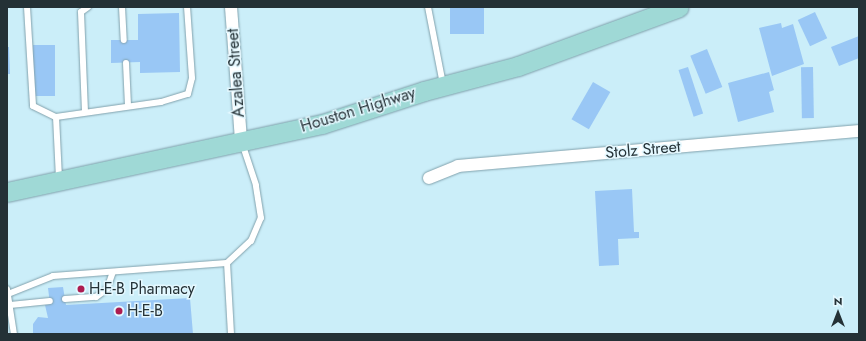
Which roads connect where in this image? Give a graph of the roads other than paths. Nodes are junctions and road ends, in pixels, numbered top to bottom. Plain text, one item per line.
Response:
1 (27, 7) edge
2 (76, 7) edge
3 (88, 7) edge
4 (122, 7) edge
5 (187, 7) edge
6 (232, 7) edge
7 (428, 7) edge
8 (679, 7) edge
9 (81, 12) junction
10 (124, 40) dead end
11 (126, 63) dead end
12 (444, 86) junction
13 (128, 106) junction
14 (85, 112) junction
15 (56, 117) junction
16 (859, 131) edge
17 (241, 140) junction
18 (429, 178) dead end
19 (60, 183) junction
20 (7, 192) edge
21 (227, 263) junction
22 (113, 272) junction
23 (7, 291) edge
24 (65, 299) dead end
25 (50, 301) dead end
26 (10, 305) junction
27 (10, 324) edge
28 (14, 334) edge
29 (231, 334) edge

1 - 15 lane
2 - 9 lane
3 - 9 lane
4 - 10 lane
5 - 13 lane
6 - 17 street, Azalea Street
7 - 12 lane
8 - 12 main road, Houston Highway
9 - 14 lane
11 - 13 lane
12 - 17 main road, Houston Highway
13 - 14 lane
14 - 15 lane
15 - 19 lane
16 - 18 street, Stolz Street
17 - 19 main road, Houston Highway
17 - 21 lane
19 - 20 main road, Houston Highway
21 - 22 lane
21 - 29 lane
22 - 23 lane
22 - 24 lane
23 - 26 lane
25 - 26 lane
26 - 27 lane
27 - 28 lane

